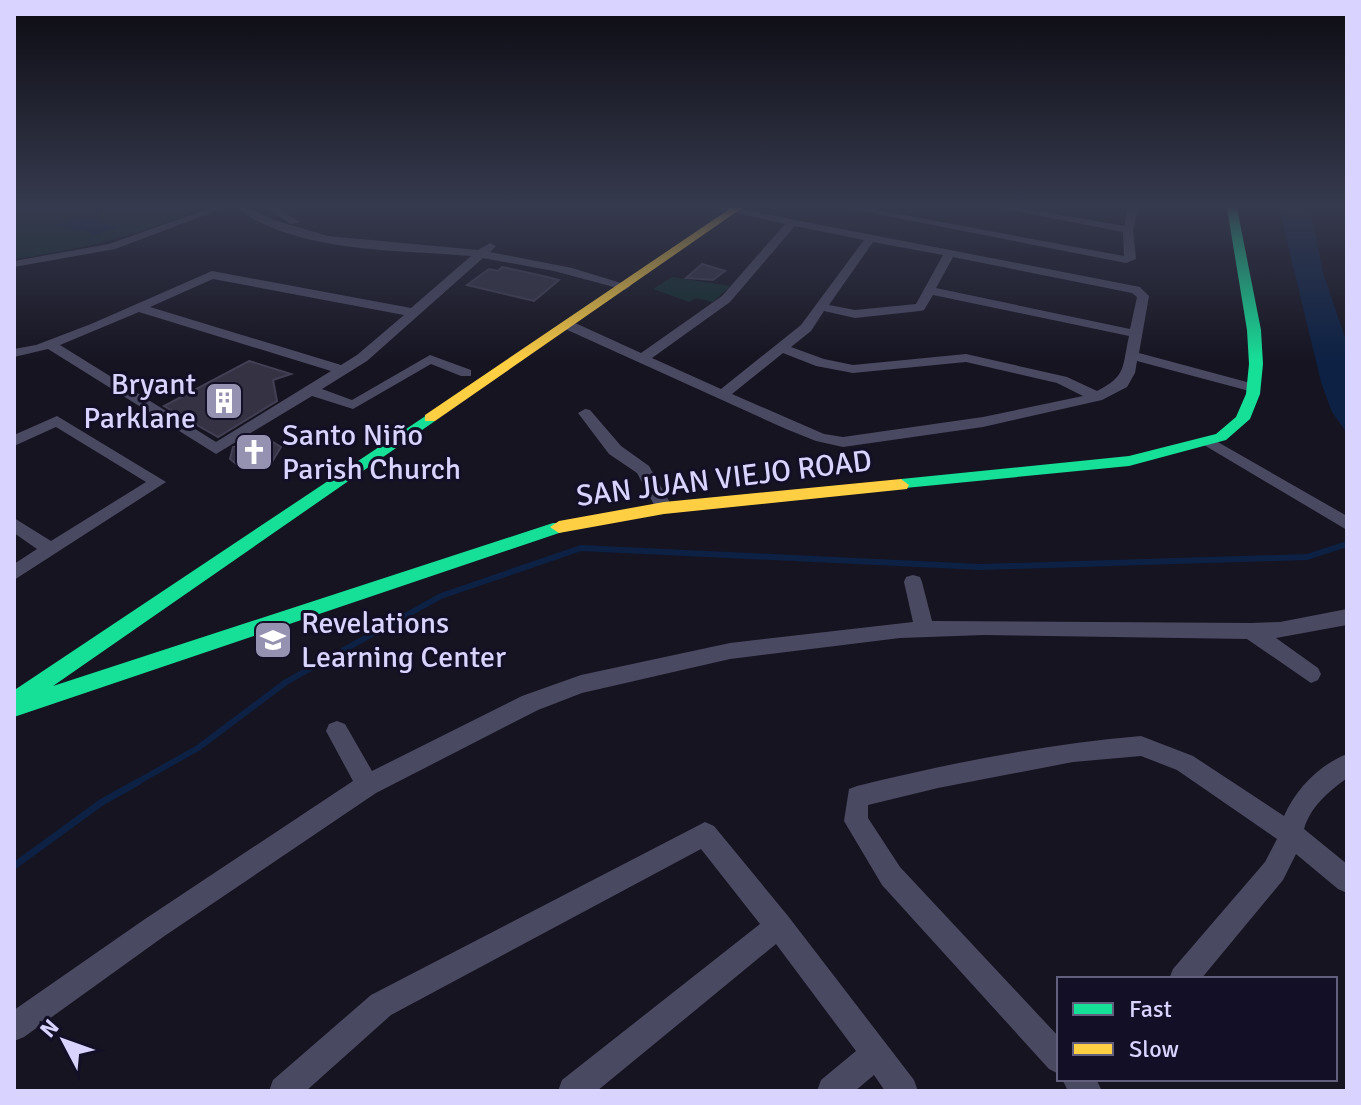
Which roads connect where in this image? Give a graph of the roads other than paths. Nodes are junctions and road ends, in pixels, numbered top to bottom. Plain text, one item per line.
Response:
1 (39, 260) edge
2 (474, 260) edge
3 (527, 260) edge
4 (662, 260) edge
5 (760, 260) edge
6 (856, 260) edge
7 (946, 260) edge
8 (987, 260) edge
9 (1240, 260) edge
10 (14, 264) edge
11 (631, 283) junction
12 (931, 291) junction
13 (823, 307) junction
14 (139, 308) junction
15 (415, 313) junction
16 (568, 325) junction
17 (1137, 334) junction
18 (49, 344) junction
19 (782, 348) junction
20 (14, 353) edge
21 (1133, 356) junction
22 (642, 359) junction
23 (342, 370) junction
24 (466, 373) dead end
25 (1253, 388) junction
26 (310, 390) junction
27 (722, 395) junction
28 (1097, 397) junction
29 (585, 413) dead end
30 (14, 441) edge
31 (1209, 442) junction
32 (664, 508) junction
33 (14, 524) edge
34 (1347, 524) edge
35 (51, 550) junction
36 (14, 573) edge
37 (913, 582) dead end
38 (1347, 617) edge
39 (924, 628) junction
40 (1251, 631) junction
41 (1311, 674) dead end
42 (14, 701) edge
43 (14, 708) edge
44 (337, 731) dead end
45 (1347, 765) edge
46 (368, 785) junction
47 (1293, 836) junction
48 (1347, 880) edge
49 (779, 925) junction
50 (1185, 977) edge
51 (14, 1027) edge
52 (876, 1054) junction
53 (1057, 1057) edge
54 (284, 1091) edge
55 (573, 1091) edge
56 (832, 1091) edge
57 (903, 1091) edge

1 - 10 street
2 - 15 street
3 - 11 street
4 - 11 street
5 - 22 street
6 - 13 street
7 - 12 street
8 - 17 street
9 - 25 street, SAN JUAN VIEJO ROAD
11 - 16 street
12 - 13 street
12 - 17 street
13 - 19 street
14 - 15 street
14 - 18 street
14 - 23 street
15 - 23 street
16 - 22 street
16 - 42 street
17 - 21 street
18 - 20 street
18 - 26 street
19 - 27 street
19 - 28 street
21 - 25 street
21 - 28 street
22 - 27 street
23 - 26 street
24 - 26 street
25 - 31 street, SAN JUAN VIEJO ROAD
27 - 28 street
29 - 32 street
30 - 35 street
31 - 32 street, SAN JUAN VIEJO ROAD
31 - 34 street
32 - 43 street, SAN JUAN VIEJO ROAD
33 - 35 street
35 - 36 street
37 - 39 street
38 - 40 street
39 - 40 street
39 - 46 street
40 - 41 street
44 - 46 street
45 - 47 street
46 - 51 street
47 - 48 street
47 - 50 street
47 - 53 street
49 - 52 street
49 - 54 street
49 - 55 street
52 - 56 street
52 - 57 street

